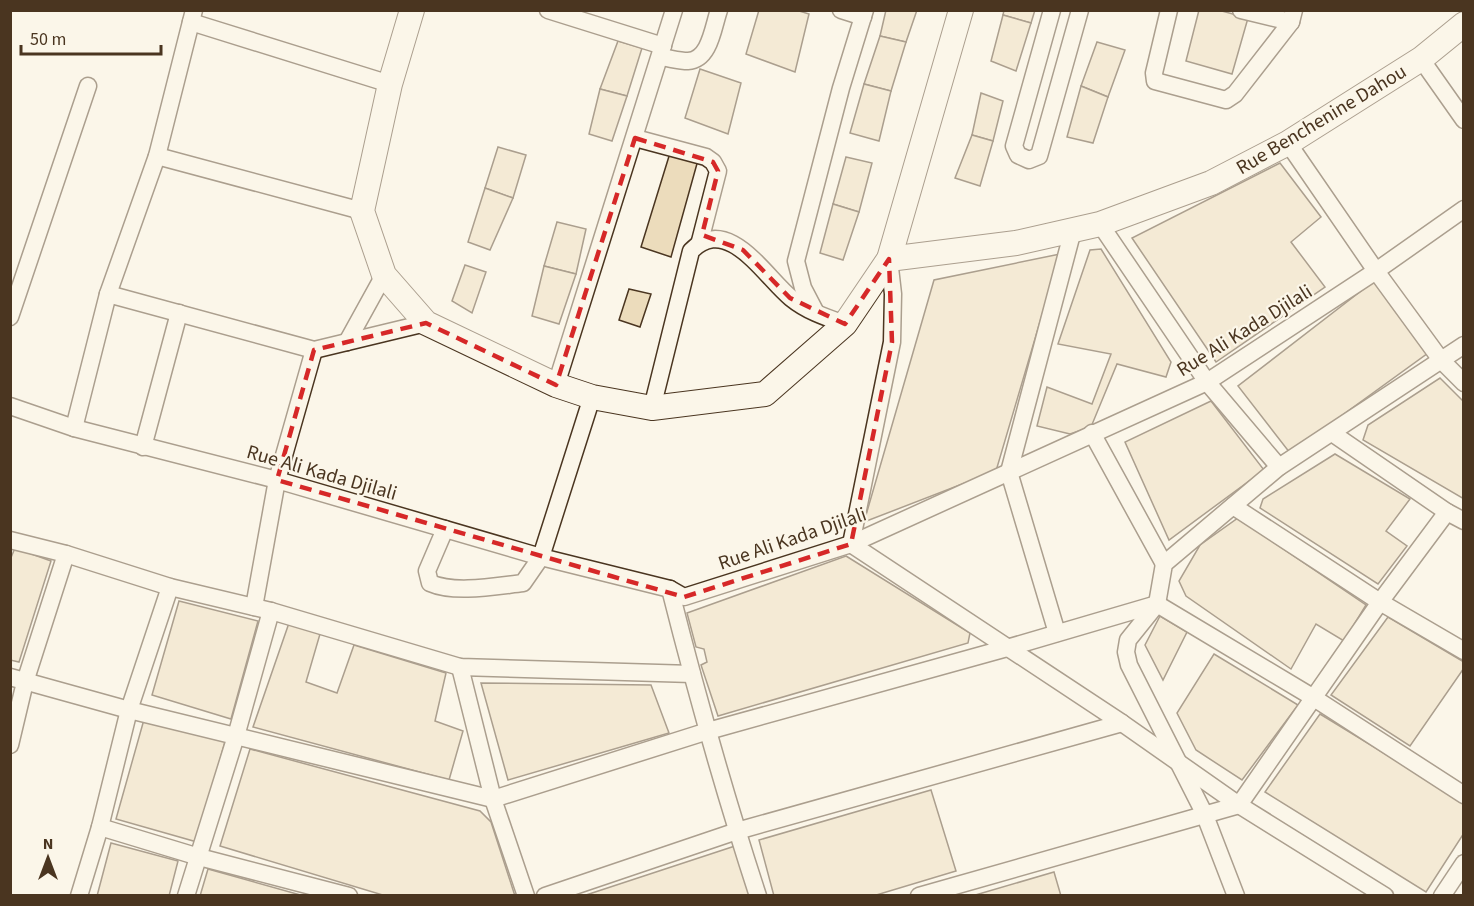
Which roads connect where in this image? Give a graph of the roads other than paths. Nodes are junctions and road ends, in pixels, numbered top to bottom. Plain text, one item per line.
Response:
1 (412, 10) edge
2 (548, 10) edge
3 (674, 10) edge
4 (719, 10) edge
5 (841, 10) edge
6 (961, 10) edge
7 (1052, 10) edge
8 (1080, 10) edge
9 (1169, 10) edge
10 (1241, 10) edge
11 (864, 14) edge
12 (192, 16) edge
13 (1292, 16) edge
14 (1464, 24) edge
15 (661, 51) junction
16 (1421, 59) junction
17 (390, 84) junction
18 (88, 86) dead end
19 (1464, 120) edge
20 (634, 138) junction
21 (1288, 143) junction
22 (157, 156) junction
23 (1464, 209) edge
24 (362, 211) junction
25 (1100, 224) junction
26 (1073, 230) junction
27 (700, 241) junction
28 (890, 259) junction
29 (1376, 271) junction
30 (384, 274) junction
31 (108, 294) junction
32 (179, 313) junction
33 (817, 315) junction
34 (10, 317) edge
35 (426, 323) junction
36 (845, 324) junction
37 (347, 342) junction
38 (1464, 345) edge
39 (314, 350) junction
40 (1441, 360) junction
41 (1207, 382) junction
42 (1464, 383) edge
43 (556, 385) junction
44 (592, 397) junction
45 (10, 406) edge
46 (652, 408) junction
47 (74, 428) junction
48 (1092, 433) junction
49 (1332, 433) junction
50 (143, 447) junction
51 (1279, 467) junction
52 (1009, 472) junction
53 (277, 480) junction
54 (1233, 506) junction
55 (1447, 512) junction
56 (1464, 521) edge
57 (445, 529) junction
58 (10, 540) edge
59 (851, 544) junction
60 (66, 554) junction
61 (541, 557) junction
62 (1164, 564) junction
63 (170, 587) junction
64 (670, 589) junction
65 (1380, 602) junction
66 (1156, 604) junction
67 (254, 607) junction
68 (271, 611) junction
69 (1057, 633) junction
70 (1007, 648) junction
71 (1464, 651) edge
72 (460, 667) junction
73 (692, 674) junction
74 (18, 679) edge
75 (1314, 698) junction
76 (129, 710) junction
77 (1122, 723) junction
78 (708, 731) junction
79 (236, 736) junction
80 (10, 745) edge
81 (1176, 760) junction
82 (1464, 795) edge
83 (493, 799) junction
84 (1239, 805) junction
85 (1204, 813) junction
86 (100, 827) junction
87 (737, 831) junction
88 (199, 857) junction
89 (1464, 863) edge
90 (79, 896) edge
91 (186, 896) edge
92 (349, 896) edge
93 (526, 896) edge
94 (545, 896) edge
95 (758, 896) edge
96 (919, 896) edge
97 (1236, 896) edge
98 (1385, 896) edge
99 (1442, 896) edge

1 - 17 street
2 - 15 street
3 - 15 street
4 - 15 street
5 - 11 street
6 - 28 street
7 - 8 street
9 - 13 street
10 - 13 street
11 - 33 street
12 - 17 street
12 - 22 street
14 - 16 street, Rue Benchenine Dahou
15 - 20 street
16 - 19 street
16 - 21 street, Rue Benchenine Dahou
17 - 24 street
18 - 34 street
20 - 27 street
20 - 43 street
21 - 25 street, Rue Benchenine Dahou
21 - 29 street
22 - 24 street
22 - 31 street
23 - 29 street, Rue Ali Kada Djilali
24 - 30 street
25 - 26 street, Rue Benchenine Dahou
25 - 41 street
26 - 28 street, Rue Benchenine Dahou
26 - 52 street
27 - 33 street
27 - 46 street
28 - 36 street
28 - 59 street
29 - 40 street
29 - 41 street, Rue Ali Kada Djilali
30 - 35 street
30 - 37 street
31 - 32 street
31 - 47 street
32 - 39 street
32 - 50 street
33 - 36 street
35 - 37 street
35 - 43 street
36 - 46 street
37 - 39 street
38 - 40 street
39 - 53 street
40 - 42 street
40 - 49 street
41 - 48 street, Rue Ali Kada Djilali
41 - 51 street
43 - 44 street
44 - 46 street
44 - 61 street
45 - 47 street, Rue Ali Kada Djilali
47 - 50 street, Rue Ali Kada Djilali
48 - 52 street, Rue Ali Kada Djilali
48 - 62 street
49 - 51 street
49 - 55 street
50 - 53 street, Rue Ali Kada Djilali
51 - 54 street
52 - 59 street, Rue Ali Kada Djilali
52 - 69 street
53 - 57 street, Rue Ali Kada Djilali
53 - 67 street
54 - 62 street
54 - 65 street
55 - 56 street
55 - 65 street
57 - 61 street, Rue Ali Kada Djilali
57 - 61 street
58 - 60 street
59 - 64 street, Rue Ali Kada Djilali
59 - 70 street
60 - 63 street
60 - 74 street
61 - 64 street, Rue Ali Kada Djilali
62 - 66 street
63 - 67 street
63 - 76 street
64 - 73 street
65 - 71 street
65 - 75 street
66 - 69 street
66 - 75 street
66 - 81 street
67 - 68 street
68 - 72 street
68 - 79 street
69 - 70 street
70 - 77 street
70 - 78 street
72 - 73 street
72 - 83 street
73 - 78 street
74 - 76 street
74 - 80 street
75 - 82 street
75 - 84 street
76 - 79 street
76 - 86 street
77 - 81 street
77 - 87 street
78 - 83 street
78 - 87 street
79 - 83 street
79 - 88 street
81 - 84 street
81 - 85 street
83 - 93 street
84 - 85 street
84 - 98 street
85 - 96 street
85 - 97 street
86 - 88 street
86 - 90 street
87 - 94 street
87 - 95 street
88 - 91 street
88 - 92 street
89 - 99 street

